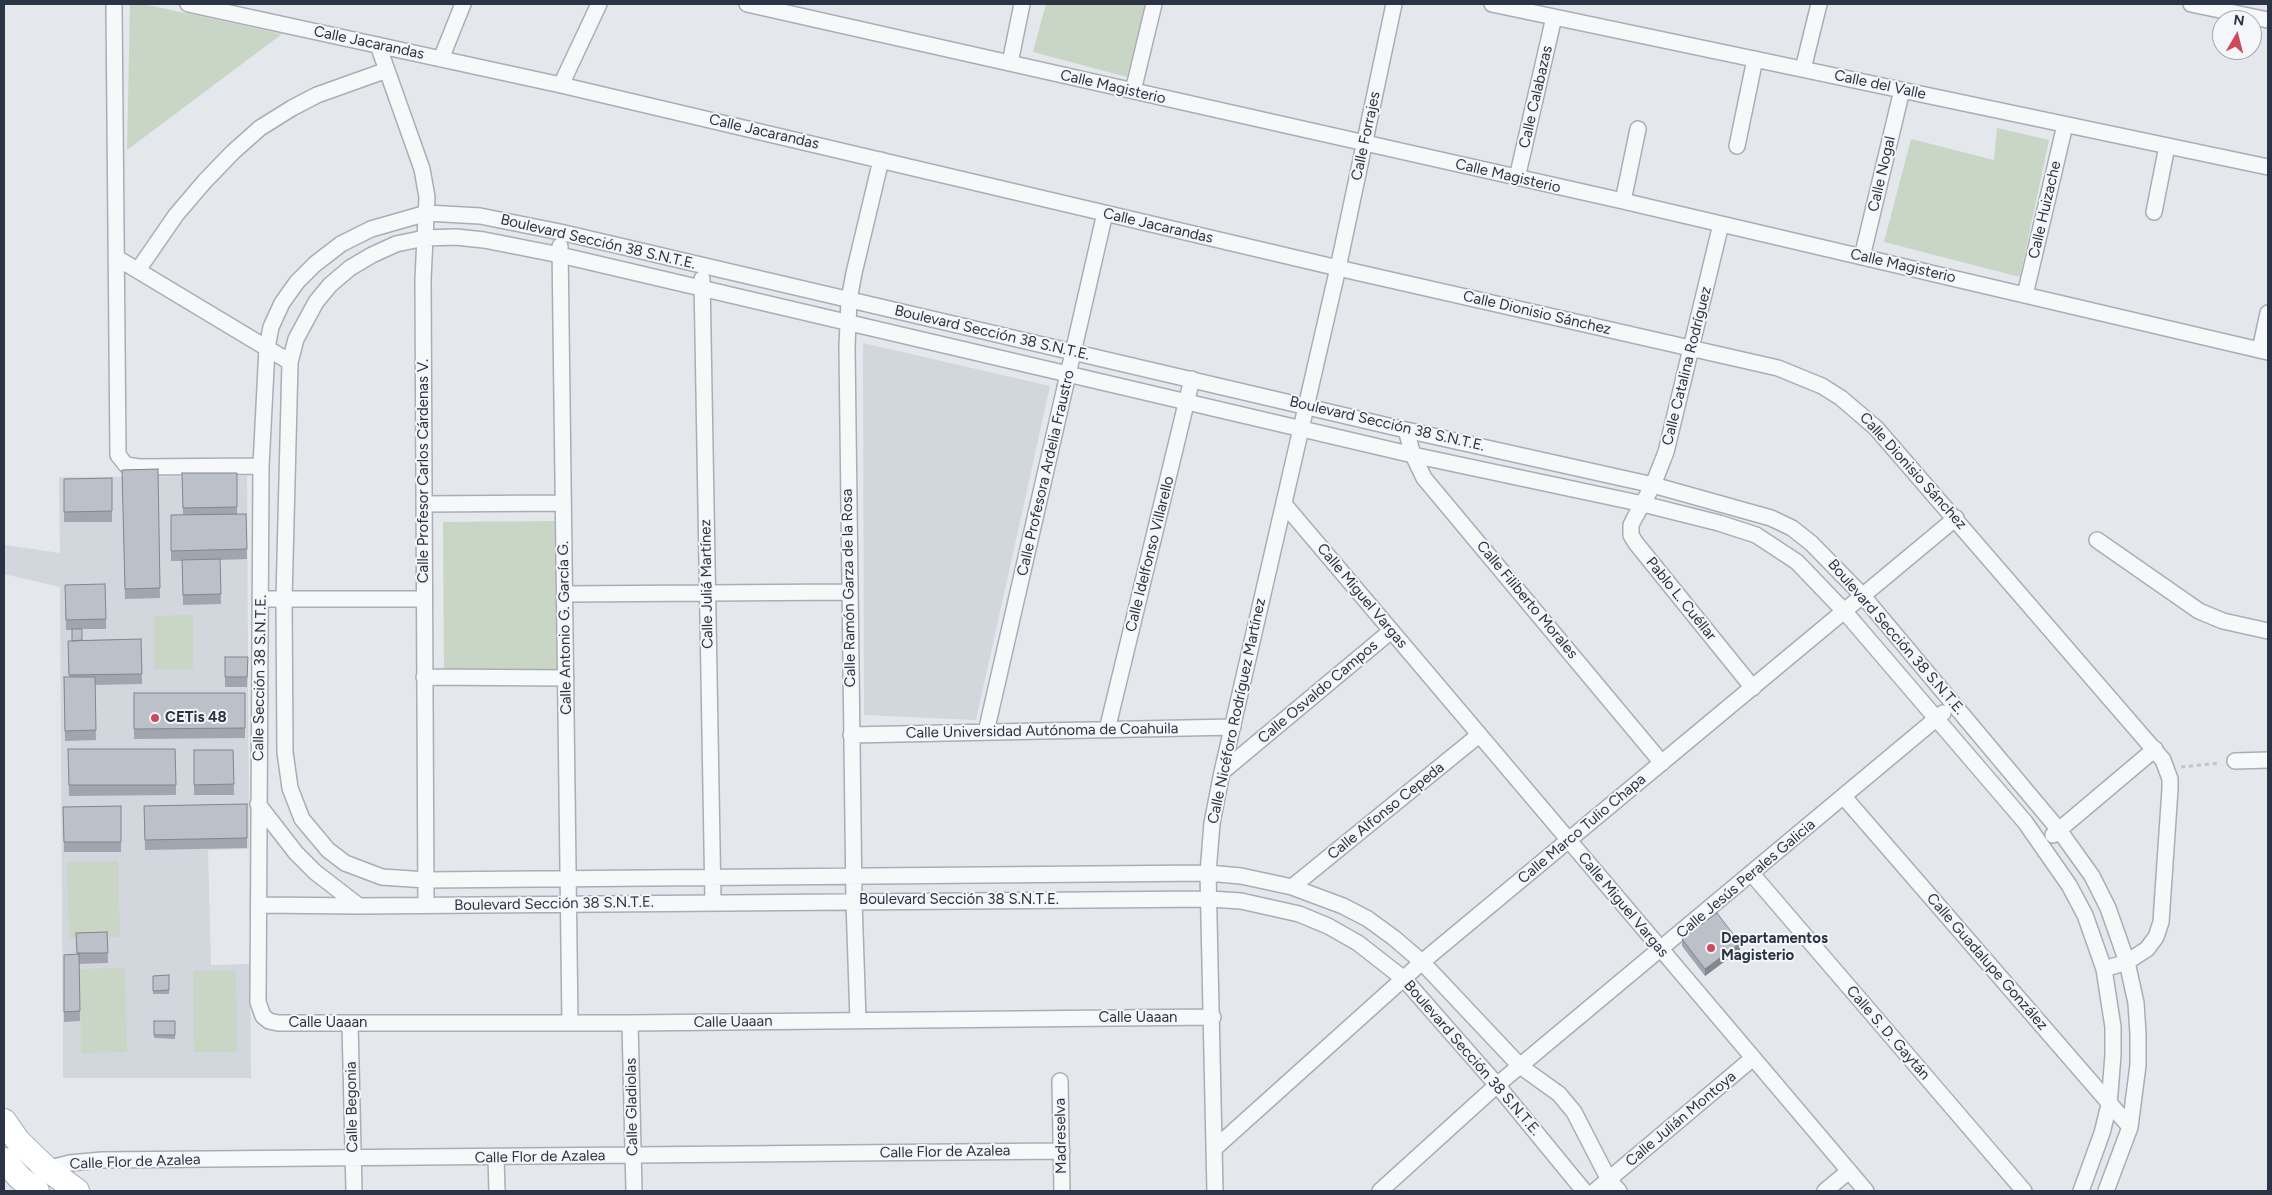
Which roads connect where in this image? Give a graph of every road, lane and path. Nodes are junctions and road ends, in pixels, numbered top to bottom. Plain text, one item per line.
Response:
1 (114, 4) edge
2 (188, 4) edge
3 (463, 4) edge
4 (599, 4) edge
5 (747, 4) edge
6 (1022, 4) edge
7 (1154, 4) edge
8 (1394, 4) edge
9 (1492, 4) edge
10 (1818, 4) edge
11 (2191, 4) edge
12 (1554, 17) junction
13 (2268, 20) edge
14 (378, 45) junction
15 (441, 59) junction
16 (1755, 59) junction
17 (1010, 63) junction
18 (1803, 69) junction
19 (387, 70) junction
20 (561, 85) junction
21 (1902, 90) junction
22 (1134, 91) junction
23 (2065, 125) junction
24 (1638, 128) dead end
25 (1364, 143) junction
26 (1737, 146) dead end
27 (2167, 146) junction
28 (881, 160) junction
29 (2268, 167) edge
30 (1517, 178) junction
31 (1623, 202) junction
32 (2154, 212) dead end
33 (427, 213) junction
34 (1105, 213) junction
35 (1721, 224) junction
36 (560, 232) junction
37 (426, 238) junction
38 (560, 254) junction
39 (1862, 257) junction
40 (117, 258) junction
41 (702, 265) junction
42 (1338, 268) junction
43 (138, 270) junction
44 (702, 288) junction
45 (2025, 295) junction
46 (850, 300) junction
47 (2268, 313) edge
48 (848, 322) junction
49 (267, 348) junction
50 (1692, 348) junction
51 (1073, 351) junction
52 (2264, 351) edge
53 (290, 362) junction
54 (1068, 374) junction
55 (1192, 379) junction
56 (1187, 401) junction
57 (1306, 406) junction
58 (1301, 428) junction
59 (1406, 430) junction
60 (1413, 455) junction
61 (261, 466) junction
62 (1653, 485) junction
63 (563, 503) junction
64 (424, 504) junction
65 (1284, 504) junction
66 (1643, 504) junction
67 (1956, 518) junction
68 (2097, 540) dead end
69 (849, 592) junction
70 (707, 593) junction
71 (565, 594) junction
72 (1863, 596) junction
73 (260, 599) junction
74 (284, 599) junction
75 (424, 599) junction
76 (1845, 612) junction
77 (2268, 630) edge
78 (1391, 631) junction
79 (424, 677) junction
80 (566, 678) junction
81 (1753, 688) junction
82 (1954, 704) junction
83 (1937, 719) junction
84 (1233, 727) junction
85 (1107, 730) junction
86 (986, 732) junction
87 (851, 735) junction
88 (1479, 735) junction
89 (2155, 749) junction
90 (2268, 760) edge
91 (2235, 761) joint
92 (1662, 763) junction
93 (2167, 769) junction
94 (1222, 772) junction
95 (1844, 797) junction
96 (258, 804) junction
97 (2059, 830) junction
98 (313, 835) joint
99 (1569, 840) junction
100 (2042, 844) junction
101 (1208, 873) junction
102 (1752, 874) junction
103 (854, 876) junction
104 (712, 878) junction
105 (426, 880) junction
106 (569, 880) junction
107 (1292, 887) junction
108 (1210, 899) junction
109 (854, 901) junction
110 (712, 902) junction
111 (426, 905) junction
112 (569, 905) junction
113 (259, 906) junction
114 (359, 906) junction
115 (1661, 950) junction
116 (1422, 962) junction
117 (2127, 962) junction
118 (2104, 969) junction
119 (1404, 979) junction
120 (259, 1009) joint
121 (1213, 1017) junction
122 (858, 1020) junction
123 (350, 1023) junction
124 (570, 1023) junction
125 (630, 1023) junction
126 (1753, 1058) junction
127 (1520, 1066) junction
128 (1060, 1081) dead end
129 (1497, 1085) junction
130 (2109, 1105) junction
131 (4, 1121) edge
132 (2130, 1127) junction
133 (1215, 1148) junction
134 (1062, 1151) junction
135 (633, 1156) junction
136 (496, 1158) junction
137 (353, 1159) junction
138 (4, 1160) edge
139 (46, 1168) junction
140 (1849, 1171) junction
141 (29, 1185) edge
142 (1614, 1185) edge
143 (77, 1191) edge
144 (354, 1191) edge
145 (497, 1191) edge
146 (634, 1191) edge
147 (1062, 1191) edge
148 (1215, 1191) edge
149 (1380, 1191) edge
150 (1584, 1191) edge
151 (1595, 1191) edge
152 (1825, 1191) edge
153 (1866, 1191) edge
154 (2024, 1191) edge
155 (2081, 1191) edge
156 (2106, 1191) edge

1 - 40 street
2 - 14 street, Calle Jacarandas
3 - 15 street
4 - 20 street
5 - 17 street, Calle Magisterio
6 - 17 street
7 - 22 street
8 - 25 street, Calle Forrajes
9 - 12 street, Calle del Valle
10 - 18 street
11 - 13 street
12 - 16 street, Calle del Valle
12 - 30 street, Calle Calabazas
14 - 15 street, Calle Jacarandas
14 - 19 street, Calle Profesor Carlos Cárdenas V.
15 - 20 street, Calle Jacarandas
16 - 18 street, Calle del Valle
16 - 26 street
17 - 22 street, Calle Magisterio
18 - 21 street, Calle del Valle
19 - 33 street, Calle Profesor Carlos Cárdenas V.
19 - 43 street
20 - 28 street, Calle Jacarandas
21 - 23 street, Calle del Valle
21 - 39 street, Calle Nogal
22 - 25 street, Calle Magisterio
23 - 27 street, Calle del Valle
23 - 45 street, Calle Huizache
24 - 31 street
25 - 30 street, Calle Magisterio
25 - 42 street, Calle Forrajes
27 - 29 street, Calle del Valle
27 - 32 street
28 - 34 street, Calle Jacarandas
28 - 46 street, Calle Ramón Garza de la Rosa
30 - 31 street, Calle Magisterio
31 - 35 street, Calle Magisterio
33 - 36 street, Boulevard Sección 38 S.N.T.E.
33 - 37 street, Calle Profesor Carlos Cárdenas V.
33 - 49 street, Boulevard Sección 38 S.N.T.E.
34 - 42 street, Calle Jacarandas
34 - 51 street, Calle Profesora Ardelia Fraustro
35 - 39 street, Calle Magisterio
35 - 50 street, Calle Catalina Rodríguez
36 - 38 street, Calle Antonio G. García G.
36 - 41 street, Boulevard Sección 38 S.N.T.E.
37 - 38 street, Boulevard Sección 38 S.N.T.E.
37 - 53 street, Boulevard Sección 38 S.N.T.E.
37 - 64 street, Calle Profesor Carlos Cárdenas V.
38 - 44 street, Boulevard Sección 38 S.N.T.E.
38 - 63 street, Calle Antonio G. García G.
39 - 45 street, Calle Magisterio
40 - 43 street
40 - 61 street
41 - 44 street, Calle Juliá Martínez
41 - 46 street, Boulevard Sección 38 S.N.T.E.
42 - 50 street, Calle Dionisio Sánchez
42 - 57 street, Calle Nicéforo Rodríguez Martínez
43 - 49 street
44 - 48 street, Boulevard Sección 38 S.N.T.E.
44 - 70 street, Calle Juliá Martínez
45 - 52 street, Calle Magisterio
46 - 48 street, Calle Ramón Garza de la Rosa
46 - 51 street, Boulevard Sección 38 S.N.T.E.
47 - 52 street
48 - 54 street, Boulevard Sección 38 S.N.T.E.
48 - 69 street, Calle Ramón Garza de la Rosa
49 - 53 street
49 - 61 street, Calle Sección 38 S.N.T.E.
50 - 62 street, Calle Catalina Rodríguez
50 - 67 street, Calle Dionisio Sánchez
51 - 54 street, Calle Profesora Ardelia Fraustro
51 - 55 street, Boulevard Sección 38 S.N.T.E.
53 - 74 street, Calle Sección 38 S.N.T.E.
54 - 56 street, Boulevard Sección 38 S.N.T.E.
54 - 86 street, Calle Profesora Ardelia Fraustro
55 - 56 street, Calle Idelfonso Villarello
55 - 57 street, Boulevard Sección 38 S.N.T.E.
56 - 58 street, Boulevard Sección 38 S.N.T.E.
56 - 85 street, Calle Idelfonso Villarello
57 - 58 street, Calle Nicéforo Rodríguez Martínez
57 - 59 street, Boulevard Sección 38 S.N.T.E.
58 - 60 street, Boulevard Sección 38 S.N.T.E.
58 - 65 street, Calle Nicéforo Rodríguez Martínez
59 - 60 street, Calle Filiberto Morales
59 - 62 street, Boulevard Sección 38 S.N.T.E.
60 - 66 street, Boulevard Sección 38 S.N.T.E.
60 - 92 street, Calle Filiberto Morales
61 - 73 street, Calle Sección 38 S.N.T.E.
62 - 66 street, Calle Catalina Rodríguez
62 - 72 street, Boulevard Sección 38 S.N.T.E.
63 - 64 street
63 - 71 street, Calle Antonio G. García G.
64 - 75 street, Calle Profesor Carlos Cárdenas V.
65 - 78 street, Calle Miguel Vargas
65 - 84 street, Calle Nicéforo Rodríguez Martínez
66 - 76 street, Boulevard Sección 38 S.N.T.E.
66 - 81 street, Pablo L. Cuéllar
67 - 72 street, Calle Marco Tulio Chapa
67 - 89 street, Calle Dionisio Sánchez
68 - 77 street
69 - 70 street
69 - 87 street, Calle Ramón Garza de la Rosa
70 - 71 street
70 - 104 street, Calle Juliá Martínez
71 - 80 street, Calle Antonio G. García G.
72 - 76 street, Calle Marco Tulio Chapa
72 - 82 street, Boulevard Sección 38 S.N.T.E.
73 - 74 street
73 - 96 street, Calle Sección 38 S.N.T.E.
74 - 75 street
74 - 98 street, Calle Sección 38 S.N.T.E.
75 - 79 street, Calle Profesor Carlos Cárdenas V.
76 - 81 street, Calle Marco Tulio Chapa
76 - 83 street, Boulevard Sección 38 S.N.T.E.
78 - 88 street, Calle Miguel Vargas
78 - 94 street, Calle Osvaldo Campos
79 - 80 street
79 - 105 street, Calle Profesor Carlos Cárdenas V.
80 - 106 street, Calle Antonio G. García G.
81 - 92 street, Calle Marco Tulio Chapa
82 - 83 street, Calle Jesús Perales Galicia
82 - 97 street, Boulevard Sección 38 S.N.T.E.
83 - 95 street, Calle Jesús Perales Galicia
83 - 100 street, Boulevard Sección 38 S.N.T.E.
84 - 85 street, Calle Universidad Autónoma de Coahuila
84 - 94 street, Calle Nicéforo Rodríguez Martínez
85 - 86 street, Calle Universidad Autónoma de Coahuila
86 - 87 street, Calle Universidad Autónoma de Coahuila
87 - 103 street, Calle Ramón Garza de la Rosa
88 - 99 street, Calle Miguel Vargas
88 - 107 street, Calle Alfonso Cepeda
89 - 93 street, Calle Dionisio Sánchez
89 - 97 street
90 - 91 street
91 - 93 path
92 - 99 street, Calle Marco Tulio Chapa
93 - 117 street, Calle Dionisio Sánchez
94 - 101 street, Calle Nicéforo Rodríguez Martínez
95 - 102 street, Calle Jesús Perales Galicia
95 - 130 street, Calle Guadalupe González
96 - 113 street, Calle Sección 38 S.N.T.E.
96 - 114 street
97 - 100 street
97 - 117 street, Boulevard Sección 38 S.N.T.E.
98 - 105 street, Boulevard Sección 38 S.N.T.E.
99 - 115 street, Calle Miguel Vargas
99 - 116 street, Calle Marco Tulio Chapa
100 - 118 street, Boulevard Sección 38 S.N.T.E.
101 - 103 street, Boulevard Sección 38 S.N.T.E.
101 - 107 street, Boulevard Sección 38 S.N.T.E.
101 - 108 street, Calle Nicéforo Rodríguez Martínez
102 - 115 street, Calle Jesús Perales Galicia
102 - 154 street, Calle S. D. Gaytán
103 - 104 street, Boulevard Sección 38 S.N.T.E.
103 - 109 street, Calle Ramón Garza de la Rosa
104 - 106 street, Boulevard Sección 38 S.N.T.E.
104 - 110 street, Calle Juliá Martínez
105 - 106 street, Boulevard Sección 38 S.N.T.E.
105 - 111 street, Calle Profesor Carlos Cárdenas V.
106 - 112 street, Calle Antonio G. García G.
107 - 116 street, Boulevard Sección 38 S.N.T.E.
108 - 109 street, Boulevard Sección 38 S.N.T.E.
108 - 119 street, Boulevard Sección 38 S.N.T.E.
108 - 121 street, Calle Nicéforo Rodríguez Martínez
109 - 110 street, Boulevard Sección 38 S.N.T.E.
109 - 122 street, Calle Ramón Garza de la Rosa
110 - 112 street, Boulevard Sección 38 S.N.T.E.
111 - 112 street, Boulevard Sección 38 S.N.T.E.
111 - 114 street, Boulevard Sección 38 S.N.T.E.
112 - 124 street, Calle Antonio G. García G.
113 - 114 street, Boulevard Sección 38 S.N.T.E.
113 - 120 street, Calle Sección 38 S.N.T.E.
115 - 126 street, Calle Miguel Vargas
115 - 127 street, Calle Jesús Perales Galicia
116 - 119 street, Calle Marco Tulio Chapa
116 - 127 street, Boulevard Sección 38 S.N.T.E.
117 - 118 street, Calle Dionisio Sánchez
117 - 132 street, Boulevard Sección 38 S.N.T.E.
118 - 130 street, Boulevard Sección 38 S.N.T.E.
119 - 129 street, Boulevard Sección 38 S.N.T.E.
119 - 133 street, Calle Marco Tulio Chapa
120 - 123 street, Calle Uaaan
121 - 122 street, Calle Uaaan
121 - 133 street, Calle Nicéforo Rodríguez Martínez
122 - 125 street, Calle Uaaan
123 - 124 street, Calle Uaaan
123 - 137 street, Calle Begonia
124 - 125 street, Calle Uaaan
125 - 135 street, Calle Gladiolas
126 - 140 street, Calle Miguel Vargas
126 - 142 street, Calle Julián Montoya
127 - 129 street, Calle Jesús Perales Galicia
127 - 142 street, Boulevard Sección 38 S.N.T.E.
128 - 134 street, Madreselva
129 - 149 street, Calle Jesús Perales Galicia
129 - 150 street, Boulevard Sección 38 S.N.T.E.
130 - 132 street, Calle Guadalupe González
130 - 155 street, Boulevard Sección 38 S.N.T.E.
131 - 139 main road
132 - 156 street, Boulevard Sección 38 S.N.T.E.
133 - 148 street, Calle Nicéforo Rodríguez Martínez
134 - 135 street, Calle Flor de Azalea
134 - 147 street, Madreselva
135 - 136 street, Calle Flor de Azalea
135 - 146 street, Calle Gladiolas
136 - 137 street, Calle Flor de Azalea
136 - 145 street
137 - 139 street, Calle Flor de Azalea
137 - 144 street, Calle Begonia
138 - 141 main road
139 - 141 street, Calle Flor de Azalea
139 - 143 main road
140 - 152 street
140 - 153 street, Calle Miguel Vargas
142 - 151 street, Calle Julián Montoya

